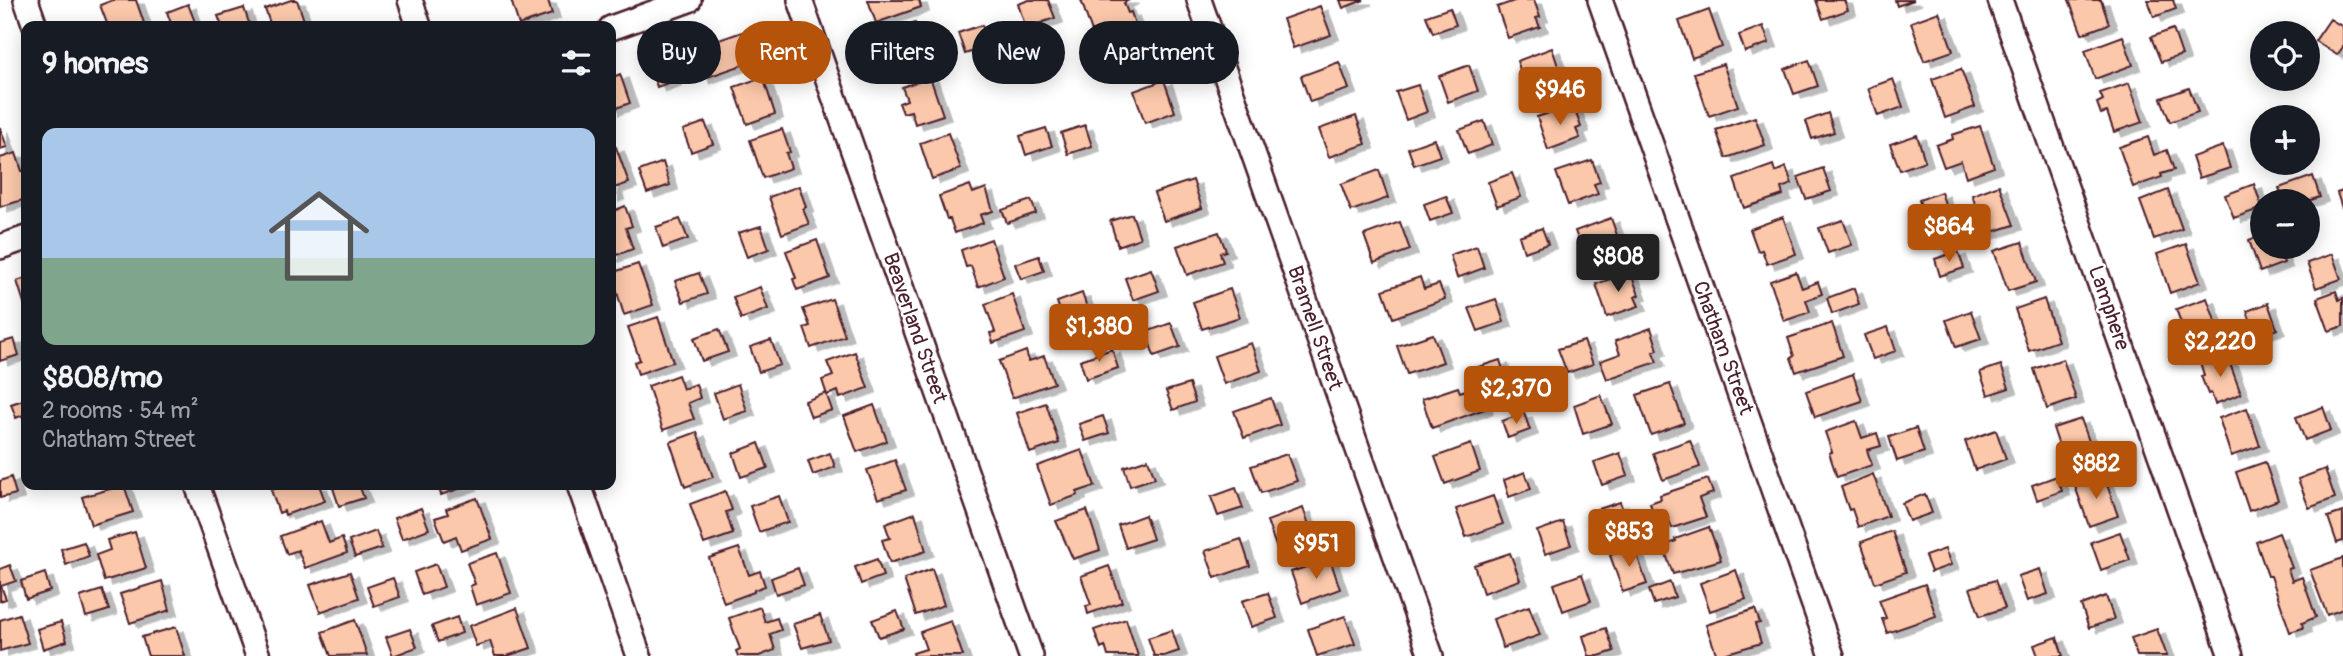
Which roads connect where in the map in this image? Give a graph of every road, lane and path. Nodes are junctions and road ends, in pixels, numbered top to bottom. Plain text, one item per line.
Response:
1 (26, 0) edge
2 (410, 0) edge
3 (689, 0) edge
4 (800, 0) edge
5 (1199, 0) edge
6 (1600, 0) edge
7 (2000, 0) edge
8 (33, 21) edge
9 (417, 21) edge
10 (616, 26) edge
11 (21, 240) edge
12 (0, 247) edge
13 (199, 490) edge
14 (581, 490) edge
15 (258, 656) edge
16 (639, 656) edge
17 (1031, 656) edge
18 (1431, 656) edge
19 (1832, 656) edge
20 (2231, 656) edge

1 - 8 street
2 - 9 street
3 - 10 street
4 - 17 street, Beaverland Street
5 - 18 street, Bramell Street
6 - 19 street, Chatham Street
7 - 20 street, Lamphere
11 - 12 street
13 - 15 street
14 - 16 street

